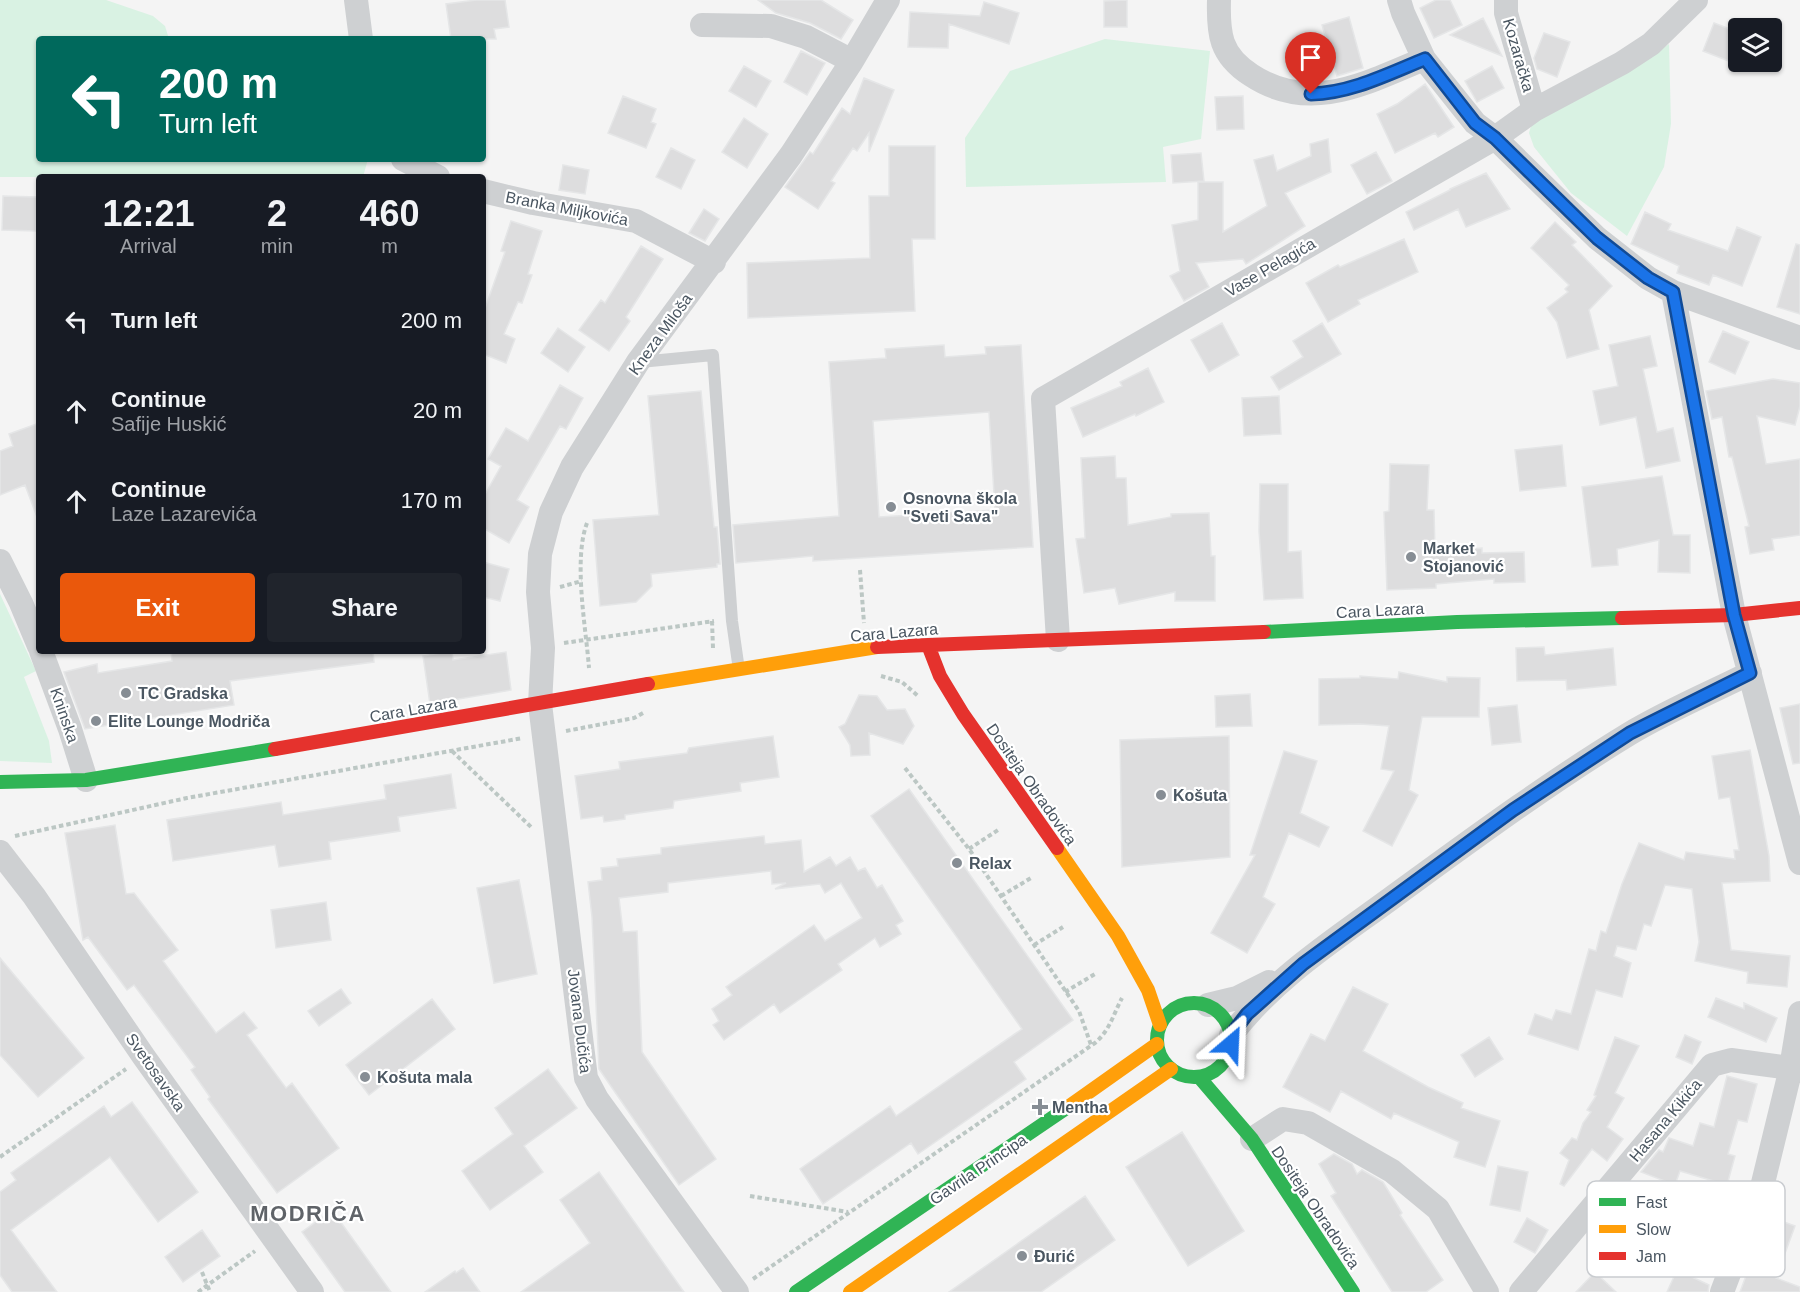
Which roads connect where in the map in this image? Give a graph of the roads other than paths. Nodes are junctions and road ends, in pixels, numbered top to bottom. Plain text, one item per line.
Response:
1 (356, 0) edge
2 (888, 0) edge
3 (1219, 0) edge
4 (1399, 0) edge
5 (1506, 0) edge
6 (1696, 0) edge
7 (702, 26) dead end
8 (361, 36) edge
9 (1425, 59) junction
10 (852, 61) junction
11 (1534, 110) junction
12 (1495, 138) junction
13 (410, 162) edge
14 (432, 174) edge
15 (486, 192) edge
16 (714, 262) junction
17 (1673, 292) junction
18 (1800, 338) edge
19 (638, 362) junction
20 (0, 561) edge
21 (1800, 608) edge
22 (1734, 615) junction
23 (36, 639) edge
24 (1058, 640) junction
25 (928, 645) junction
26 (42, 654) edge
27 (739, 671) junction
28 (1750, 673) junction
29 (540, 704) junction
30 (86, 780) junction
31 (0, 782) edge
32 (6, 845) edge
33 (1800, 863) edge
34 (1118, 936) junction
35 (1148, 963) dead end
36 (1303, 964) junction
37 (1193, 1001) junction
38 (1800, 1013) edge
39 (1160, 1025) junction
40 (1231, 1035) junction
41 (1157, 1044) junction
42 (1224, 1062) junction
43 (1171, 1069) junction
44 (1796, 1070) edge
45 (1199, 1077) junction
46 (1230, 1081) dead end
47 (1237, 1100) dead end
48 (1252, 1139) junction
49 (1614, 1181) edge
50 (1764, 1181) edge
51 (1587, 1214) edge
52 (1728, 1277) edge
53 (736, 1291) edge
54 (312, 1292) edge
55 (796, 1292) edge
56 (850, 1292) edge
57 (1353, 1292) edge
58 (1487, 1292) edge
59 (1521, 1292) edge
60 (1722, 1292) edge

1 - 8 street
2 - 10 street, Kneza Miloša
3 - 9 street
4 - 9 street
5 - 11 street, Kozaračka
6 - 11 street, Vase Pelagića
7 - 10 street
9 - 12 street
10 - 16 street, Kneza Miloša
11 - 12 street, Vase Pelagića
12 - 17 street
12 - 24 street, Vase Pelagića
13 - 14 street
15 - 16 street, Branka Miljkovića
16 - 19 street, Kneza Miloša
17 - 18 street
17 - 22 street
19 - 27 lane
19 - 29 street, Kneza Miloša
20 - 23 street
21 - 22 street, Cara Lazara
22 - 24 street, Cara Lazara
22 - 28 street
24 - 25 street, Cara Lazara
25 - 27 street, Cara Lazara
25 - 34 street, Dositeja Obradovića
26 - 30 street, Kninska
27 - 29 street, Cara Lazara
28 - 33 street
28 - 36 street
29 - 30 street, Cara Lazara
29 - 53 street, Jovana Dučića
30 - 31 street, Cara Lazara
32 - 54 street, Svetosavska
34 - 35 street, Dositeja Obradovića
34 - 39 street, Dositeja Obradovića
36 - 37 street
36 - 40 street
37 - 39 street
37 - 40 street
38 - 44 street
39 - 41 street
40 - 42 street
41 - 43 street
41 - 55 street, Gavrila Principa
42 - 45 street
42 - 46 street
43 - 45 street
43 - 56 street, Gavrila Principa
44 - 49 street, Hasana Kikića
44 - 50 street
45 - 48 street, Dositeja Obradovića
47 - 48 street, Dositeja Obradovića
48 - 57 street, Dositeja Obradovića
48 - 58 street
51 - 59 street, Hasana Kikića
52 - 60 street

